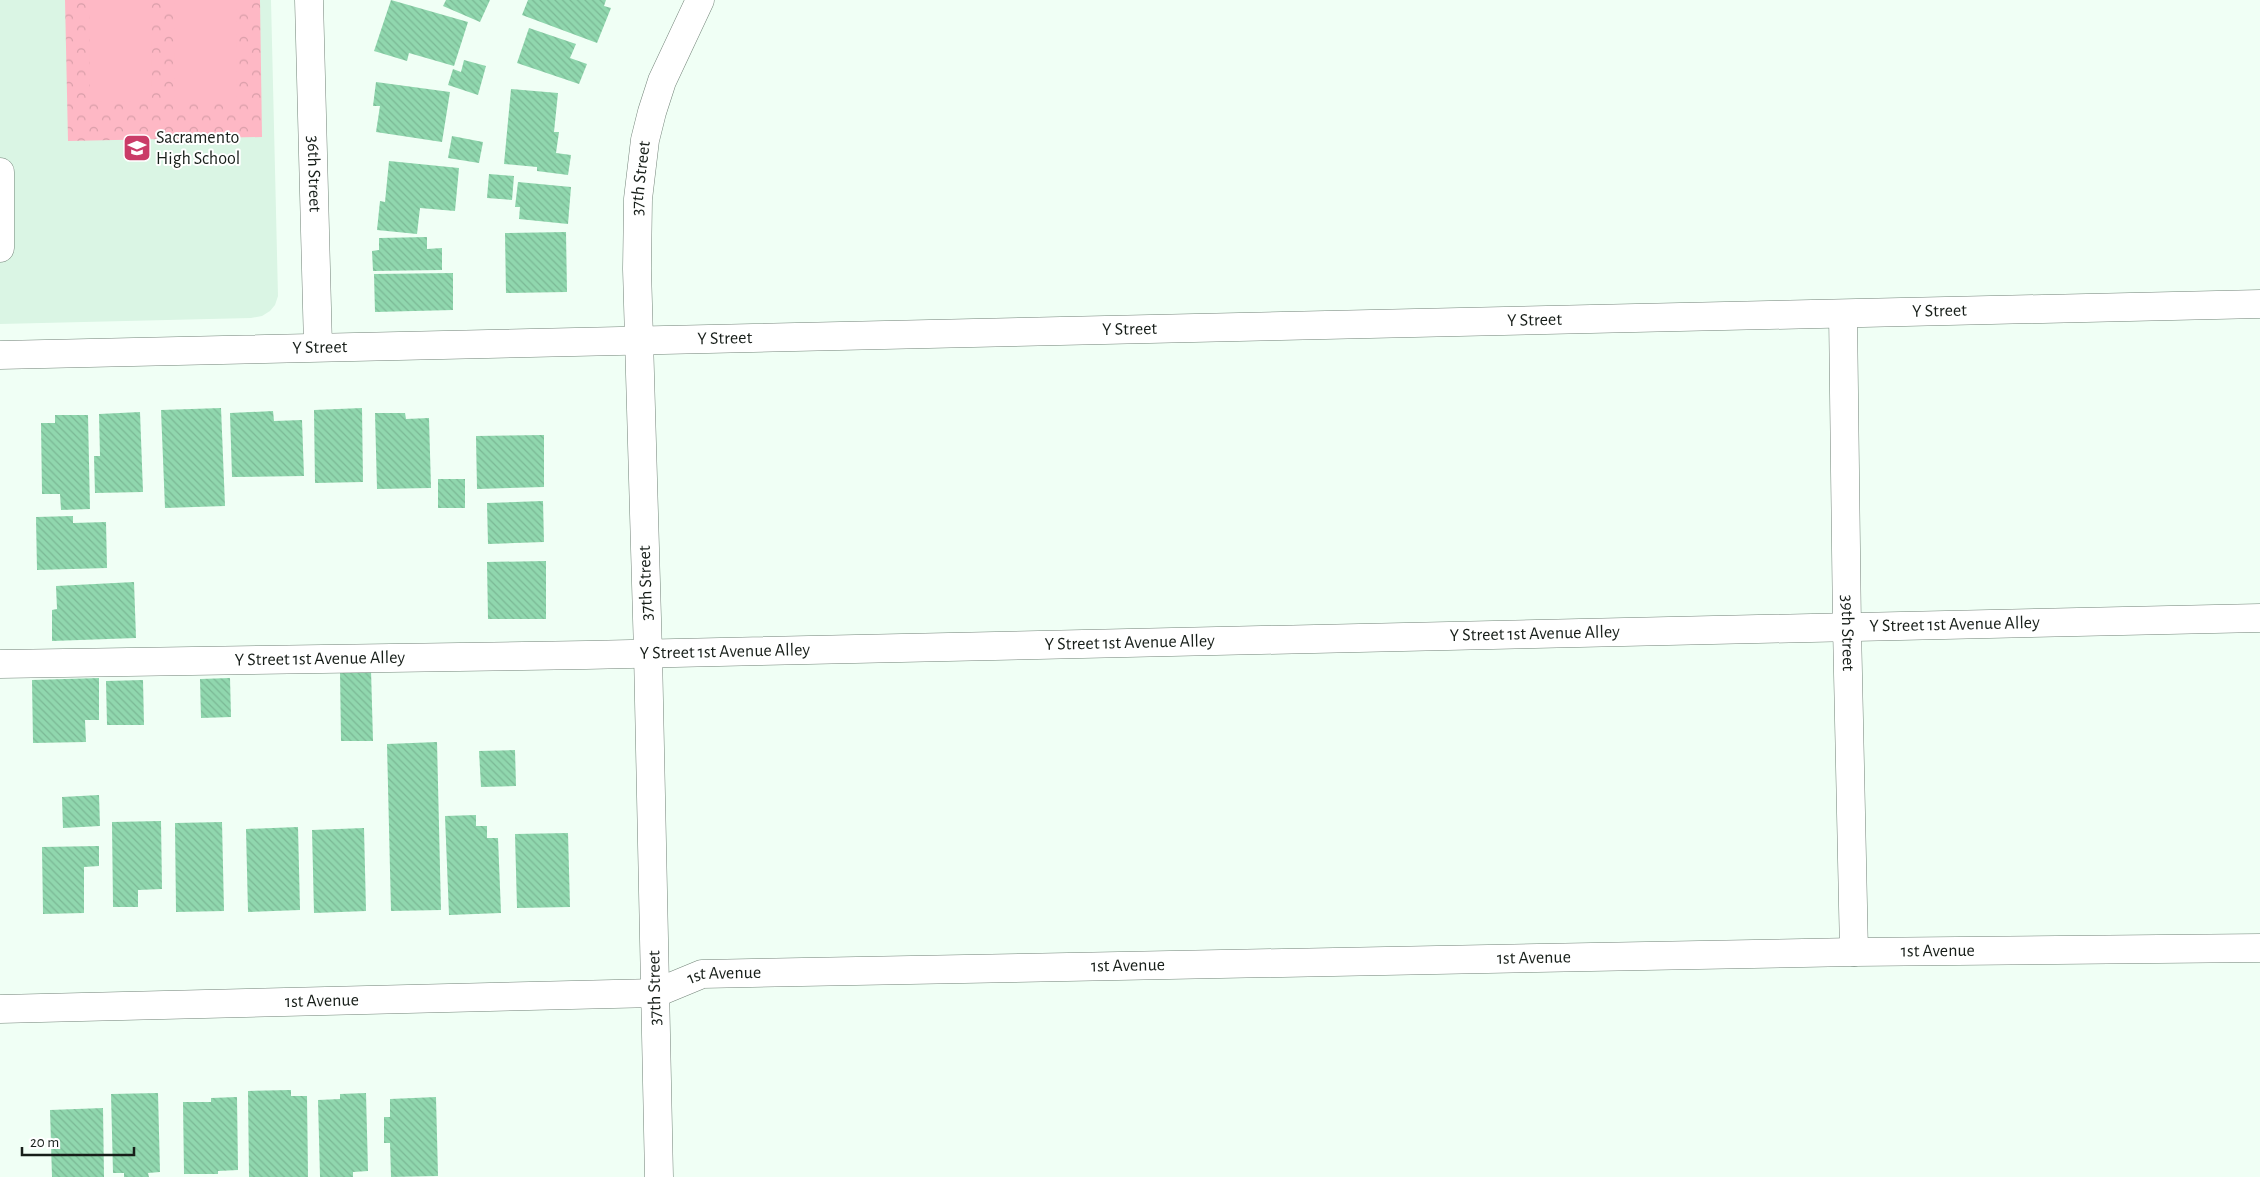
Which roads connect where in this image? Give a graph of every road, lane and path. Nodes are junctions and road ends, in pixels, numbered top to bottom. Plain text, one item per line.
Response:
1 (309, 0) edge
2 (700, 0) edge
3 (0, 172) edge
4 (0, 248) edge
5 (2260, 304) edge
6 (1843, 314) junction
7 (638, 340) junction
8 (318, 346) junction
9 (0, 355) edge
10 (2260, 618) edge
11 (1846, 626) junction
12 (648, 653) junction
13 (0, 664) edge
14 (2260, 948) edge
15 (1854, 952) junction
16 (656, 993) junction
17 (0, 1009) edge
18 (659, 1177) edge

1 - 8 street, 36th Street
2 - 7 street, 37th Street
3 - 4 street
5 - 6 street, Y Street
6 - 7 street, Y Street
6 - 11 street, 39th Street
7 - 8 street, Y Street
7 - 12 street, 37th Street
8 - 9 street, Y Street
10 - 11 street, Y Street 1st Avenue Alley
11 - 12 street, Y Street 1st Avenue Alley
11 - 15 street, 39th Street
12 - 13 street, Y Street 1st Avenue Alley
12 - 16 street, 37th Street
14 - 15 street, 1st Avenue
15 - 16 street, 1st Avenue
16 - 17 street, 1st Avenue
16 - 18 street, 37th Street

